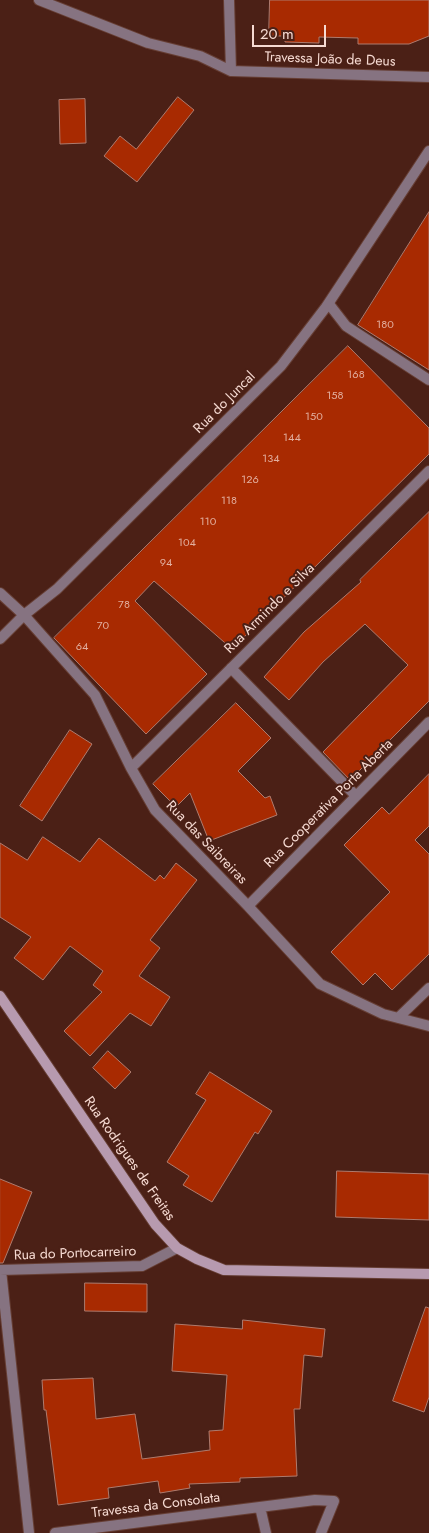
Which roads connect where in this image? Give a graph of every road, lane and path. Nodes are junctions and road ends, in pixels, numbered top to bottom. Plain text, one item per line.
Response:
1 (39, 0) edge
2 (229, 0) edge
3 (231, 71) junction
4 (429, 77) edge
5 (429, 150) edge
6 (329, 304) junction
7 (429, 380) edge
8 (429, 471) edge
9 (0, 593) edge
10 (24, 614) junction
11 (0, 639) edge
12 (230, 668) junction
13 (429, 722) edge
14 (130, 768) junction
15 (356, 796) junction
16 (248, 906) junction
17 (429, 988) edge
18 (0, 996) edge
19 (398, 1018) junction
20 (429, 1026) edge
21 (177, 1248) junction
22 (1, 1270) edge
23 (429, 1274) edge
24 (260, 1507) junction
25 (29, 1533) edge
26 (55, 1533) edge
27 (266, 1533) edge
28 (321, 1533) edge

1 - 3 street, Travessa João de Deus
2 - 3 street
3 - 4 street, Travessa João de Deus
5 - 6 street, Rua do Juncal
6 - 7 street
6 - 10 street, Rua do Juncal
8 - 12 street, Rua Armindo e Silva
9 - 10 street, Rua das Saibreiras
10 - 11 street, Rua do Juncal
10 - 14 street, Rua das Saibreiras
12 - 14 street, Rua Armindo e Silva
12 - 15 street
13 - 15 street, Rua Cooperativa Porta Aberta
14 - 16 street, Rua das Saibreiras
15 - 16 street, Rua Cooperativa Porta Aberta
16 - 19 street, Rua das Saibreiras
17 - 19 street
18 - 21 main road, Rua Rodrigues de Freitas
19 - 20 street, Rua das Saibreiras
21 - 22 street, Rua do Portocarreiro
21 - 23 main road, Rua Rodrigues de Freitas
22 - 25 street
24 - 26 street, Travessa da Consolata
24 - 27 street
24 - 28 street, Travessa da Consolata

